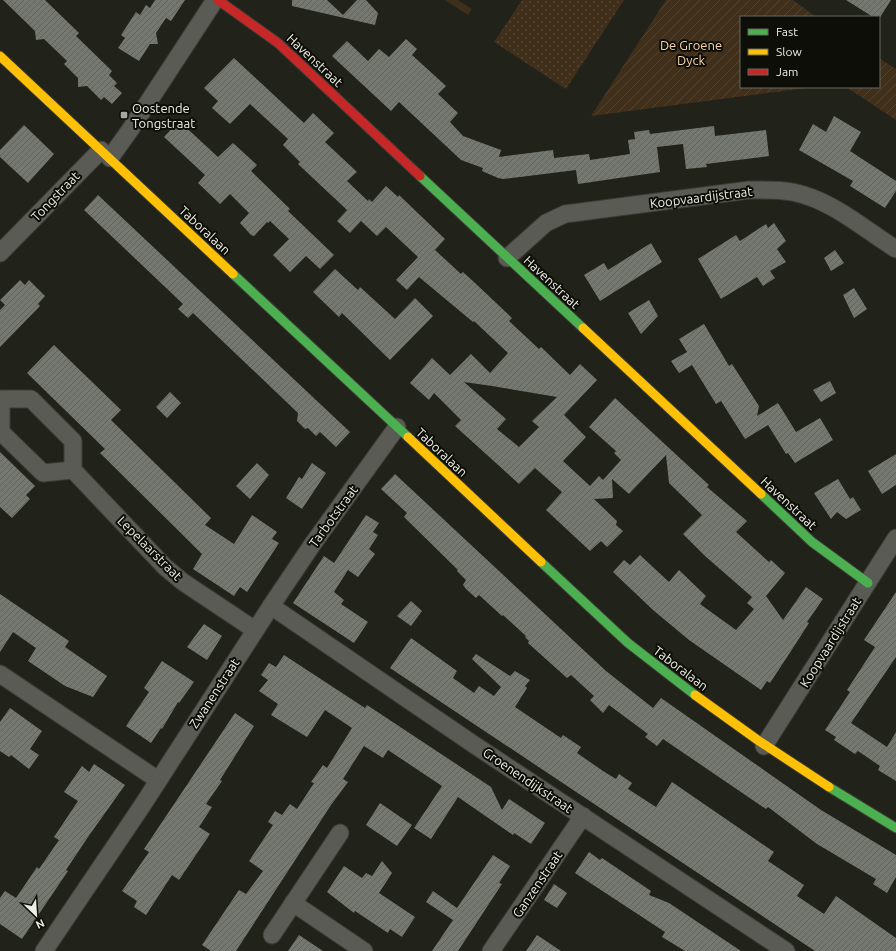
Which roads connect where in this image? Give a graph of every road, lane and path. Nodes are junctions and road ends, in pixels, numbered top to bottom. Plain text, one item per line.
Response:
1 (217, 0) edge
2 (0, 56) edge
3 (105, 154) junction
4 (5, 248) edge
5 (896, 249) edge
6 (507, 258) junction
7 (1, 400) edge
8 (397, 428) junction
9 (73, 470) junction
10 (896, 538) edge
11 (868, 583) junction
12 (270, 606) junction
13 (254, 630) junction
14 (0, 674) edge
15 (764, 746) junction
16 (158, 780) junction
17 (583, 816) junction
18 (896, 828) edge
19 (340, 833) dead end
20 (293, 903) junction
21 (272, 935) dead end
22 (44, 951) edge
23 (364, 951) edge
24 (492, 951) edge
25 (786, 951) edge

1 - 3 street, Tongstraat
1 - 6 street, Havenstraat
2 - 3 street, Taboralaan
3 - 4 street, Tongstraat
3 - 8 street, Taboralaan
5 - 6 street, Koopvaardijstraat
6 - 11 street, Havenstraat
7 - 9 street
7 - 9 street
8 - 12 street, Tarbotstraat
8 - 15 street, Taboralaan
9 - 13 street, Lepelaarstraat
10 - 11 street, Koopvaardijstraat
11 - 15 street, Koopvaardijstraat
12 - 13 street, Zwanenstraat
12 - 17 street, Groenendijkstraat
13 - 16 street, Zwanenstraat
14 - 16 street
15 - 18 street, Taboralaan
16 - 22 street, Zwanenstraat
17 - 24 street, Ganzenstraat
17 - 25 street, Groenendijkstraat
19 - 20 street
20 - 21 street
20 - 23 street

